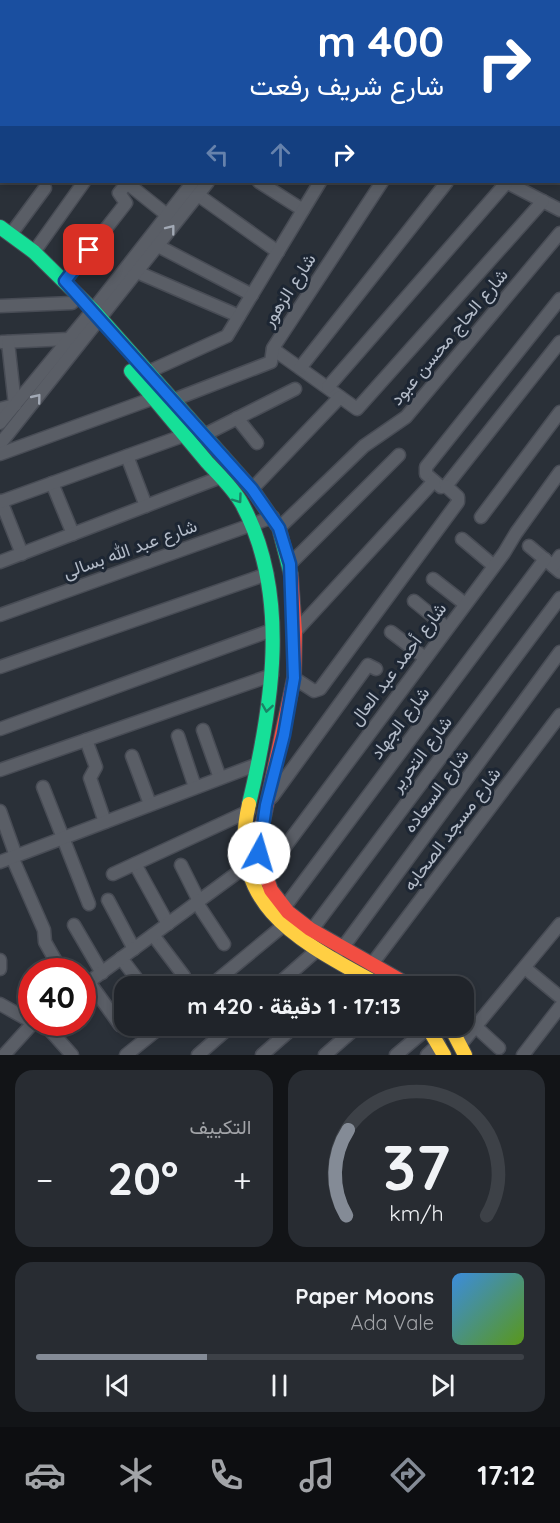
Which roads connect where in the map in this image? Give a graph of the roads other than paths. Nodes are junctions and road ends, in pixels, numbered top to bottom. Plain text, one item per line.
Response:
1 (83, 183) edge
2 (126, 183) edge
3 (128, 183) edge
4 (192, 183) edge
5 (207, 183) edge
6 (261, 183) edge
7 (319, 183) edge
8 (381, 183) edge
9 (446, 183) edge
10 (508, 183) edge
11 (511, 183) edge
12 (45, 188) dead end
13 (198, 195) junction
14 (543, 201) junction
15 (560, 209) edge
16 (303, 210) junction
17 (167, 215) junction
18 (560, 233) edge
19 (4, 234) edge
20 (158, 246) junction
21 (34, 252) junction
22 (278, 252) junction
23 (138, 272) junction
24 (65, 281) junction
25 (252, 295) junction
26 (560, 299) edge
27 (72, 303) junction
28 (0, 306) edge
29 (239, 316) junction
30 (94, 318) junction
31 (69, 339) junction
32 (4, 342) edge
33 (560, 342) edge
34 (273, 349) junction
35 (300, 368) junction
36 (148, 372) junction
37 (328, 387) junction
38 (295, 389) dead end
39 (340, 397) junction
40 (154, 398) junction
41 (173, 400) junction
42 (15, 405) junction
43 (0, 409) edge
44 (560, 412) edge
45 (237, 418) junction
46 (0, 423) edge
47 (185, 435) junction
48 (204, 435) junction
49 (257, 443) dead end
50 (0, 444) edge
51 (0, 454) edge
52 (399, 455) dead end
53 (127, 456) junction
54 (560, 472) edge
55 (221, 477) junction
56 (435, 481) junction
57 (52, 483) junction
58 (252, 489) junction
59 (1, 502) edge
60 (146, 506) junction
61 (481, 517) dead end
62 (276, 523) junction
63 (254, 524) junction
64 (73, 534) junction
65 (462, 539) dead end
66 (529, 546) dead end
67 (22, 554) junction
68 (0, 562) edge
69 (554, 563) edge
70 (290, 564) junction
71 (494, 566) junction
72 (267, 574) junction
73 (433, 579) dead end
74 (560, 598) edge
75 (414, 601) dead end
76 (465, 604) junction
77 (0, 615) edge
78 (447, 628) junction
79 (272, 630) junction
80 (295, 632) junction
81 (391, 632) dead end
82 (560, 652) edge
83 (425, 658) junction
84 (0, 667) edge
85 (376, 669) dead end
86 (272, 675) junction
87 (294, 678) junction
88 (560, 716) edge
89 (0, 729) edge
90 (202, 730) dead end
91 (178, 736) dead end
92 (86, 740) junction
93 (132, 756) dead end
94 (258, 764) junction
95 (0, 770) edge
96 (220, 778) junction
97 (44, 787) dead end
98 (195, 787) junction
99 (150, 804) junction
100 (266, 805) junction
101 (249, 811) junction
102 (0, 812) edge
103 (105, 822) junction
104 (63, 838) junction
105 (14, 857) junction
106 (0, 862) edge
107 (135, 864) junction
108 (181, 865) dead end
109 (246, 867) junction
110 (113, 874) dead end
111 (264, 875) junction
112 (108, 900) dead end
113 (198, 902) junction
114 (89, 904) dead end
115 (284, 908) junction
116 (168, 924) junction
117 (74, 925) dead end
118 (284, 925) junction
119 (558, 929) edge
120 (311, 931) junction
121 (153, 935) junction
122 (224, 944) dead end
123 (134, 949) junction
124 (317, 950) junction
125 (341, 950) junction
126 (54, 958) edge
127 (121, 958) junction
128 (0, 960) edge
129 (372, 964) junction
130 (525, 968) junction
131 (0, 969) edge
132 (355, 972) junction
133 (102, 973) junction
134 (184, 975) dead end
135 (135, 976) edge
136 (222, 976) edge
137 (287, 976) edge
138 (350, 976) edge
139 (362, 976) edge
140 (393, 976) edge
141 (96, 977) edge
142 (96, 996) edge
143 (560, 997) edge
144 (0, 1004) edge
145 (560, 1007) edge
146 (18, 1014) edge
147 (114, 1018) edge
148 (475, 1026) junction
149 (20, 1036) edge
150 (55, 1036) edge
151 (150, 1036) edge
152 (220, 1036) edge
153 (284, 1036) edge
154 (347, 1036) edge
155 (417, 1036) edge
156 (433, 1036) edge
157 (499, 1048) dead end
158 (463, 1049) edge
159 (442, 1050) edge
160 (71, 1054) edge
161 (4, 1055) edge
162 (126, 1055) edge
163 (198, 1055) edge
164 (262, 1055) edge
165 (325, 1055) edge
166 (396, 1055) edge
167 (427, 1055) edge
168 (523, 1055) edge

1 - 21 street
2 - 24 street
3 - 17 street
4 - 17 street
5 - 13 street
6 - 16 street
7 - 16 street
8 - 34 street, شارع الزهور
9 - 35 street
10 - 37 street
11 - 14 street
12 - 19 street
20 -> 13 street
13 - 22 street
14 - 15 street
14 - 39 street
16 - 22 street
17 - 30 street
18 - 62 street, شارع الحاج محسن عبود
19 - 21 street
19 - 27 street
20 - 23 street
20 - 25 street
21 - 24 street
22 - 25 street
23 - 29 street
23 - 30 street
24 - 30 street
25 - 29 street
26 - 56 street
27 - 28 street
27 - 30 street
29 - 36 street
30 - 31 street
30 - 36 street
30 - 40 street
50 -> 30 street
31 - 32 street
31 - 42 street
32 - 42 street
33 - 56 street
34 - 35 street
34 - 41 street, شارع الزهور
35 - 37 street
36 - 41 street
37 - 39 street
38 - 45 street
39 - 58 street
40 - 47 street
40 - 51 street
41 - 48 street
42 - 43 street
42 - 46 street
44 - 61 street
45 - 48 street
45 - 49 street
47 - 53 street
47 - 55 street
48 - 58 street
52 - 70 street
53 - 57 street
53 - 60 street
54 - 71 street, شارع أحمد عبد العال
55 - 60 street
55 -> 63 street
56 - 80 street
56 - 87 street
57 - 59 street
57 - 64 street
58 - 62 street
59 - 67 street
60 - 64 street
62 - 63 street, شارع عبد الله بسالى
62 - 70 street
63 - 72 street
63 - 77 street, شارع عبد الله بسالى
64 - 67 street
65 - 71 street
66 - 69 street
67 - 68 street
69 - 115 street, شارع الجهاد
70 - 80 street
71 - 76 street, شارع أحمد عبد العال
72 - 79 street
72 - 84 street
73 - 76 street
74 - 120 street, شارع التحرير
75 - 78 street
76 - 78 street, شارع أحمد عبد العال
78 - 83 street, شارع أحمد عبد العال
79 - 86 street
79 - 89 street
80 - 87 street
81 - 83 street
82 - 125 street, شارع السعاده
83 - 111 street, شارع أحمد عبد العال
85 - 100 street
86 - 92 street
86 -> 94 street
87 - 100 street
88 - 129 street, شارع مسجد الصحابه
90 - 96 street
91 - 98 street
92 - 95 street
92 - 103 street
93 - 99 street
94 - 96 street
94 - 101 street
96 - 98 street
97 - 104 street
98 - 99 street
99 - 103 street
100 - 111 street
101 - 107 street
101 - 109 street
102 - 105 street
103 - 104 street
104 - 105 street
104 - 114 street
105 - 106 street
105 - 126 street
107 - 110 street
107 - 116 street
108 - 113 street
109 - 113 street
109 - 118 street
111 - 115 street
112 - 123 street
113 - 116 street
113 - 122 street
115 - 120 street
116 - 121 street
117 - 133 street
118 - 124 street
118 - 136 street
119 - 130 street
120 - 125 street
121 - 123 street
121 - 134 street
123 - 127 street
124 - 132 street
124 - 137 street
125 - 129 street
127 - 133 street
127 - 135 street
128 - 131 street
129 - 140 street
130 - 143 street
130 - 148 street
132 - 138 street
132 - 139 street
133 - 141 street
142 - 147 street
144 - 146 street
145 - 168 street
148 - 157 street
148 - 158 street
149 - 161 street
150 - 160 street
151 - 162 street
152 - 163 street
153 - 164 street
154 - 165 street
155 - 166 street
156 - 159 street
159 - 167 street

